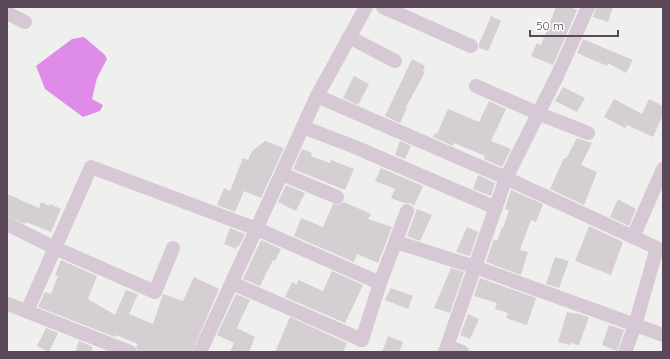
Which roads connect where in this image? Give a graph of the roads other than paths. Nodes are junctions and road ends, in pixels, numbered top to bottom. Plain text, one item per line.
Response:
1 (366, 7) edge
2 (383, 7) edge
3 (583, 8) edge
4 (7, 13) edge
5 (25, 22) dead end
6 (349, 37) junction
7 (471, 46) dead end
8 (395, 61) dead end
9 (476, 86) dead end
10 (317, 96) junction
11 (537, 113) junction
12 (303, 127) junction
13 (588, 133) dead end
14 (663, 169) edge
15 (282, 174) junction
16 (506, 178) junction
17 (337, 197) dead end
18 (496, 208) junction
19 (407, 211) dead end
20 (7, 224) edge
21 (257, 229) junction
22 (633, 237) junction
23 (396, 242) junction
24 (55, 248) junction
25 (173, 248) dead end
26 (475, 267) junction
27 (232, 283) junction
28 (380, 283) junction
29 (7, 305) edge
30 (28, 311) junction
31 (635, 325) junction
32 (663, 335) edge
33 (446, 349) edge
34 (205, 351) edge
35 (130, 352) edge
36 (462, 352) edge
37 (625, 352) edge

1 - 6 street
2 - 7 street
3 - 11 street
4 - 5 street
6 - 8 street
6 - 10 street
9 - 11 street
10 - 12 street
10 - 16 street
11 - 13 street
11 - 16 street
12 - 15 street
12 - 18 street
14 - 22 street
15 - 17 street
15 - 21 street
16 - 18 street
16 - 22 street
18 - 26 street
19 - 23 street
20 - 24 street
21 - 24 street
21 - 27 street
21 - 28 street
22 - 31 street
23 - 26 street
23 - 28 street
24 - 25 street
24 - 30 street
26 - 31 street
26 - 33 street
27 - 28 street
27 - 34 street
29 - 30 street
30 - 35 street
31 - 32 street
31 - 37 street
33 - 36 street

